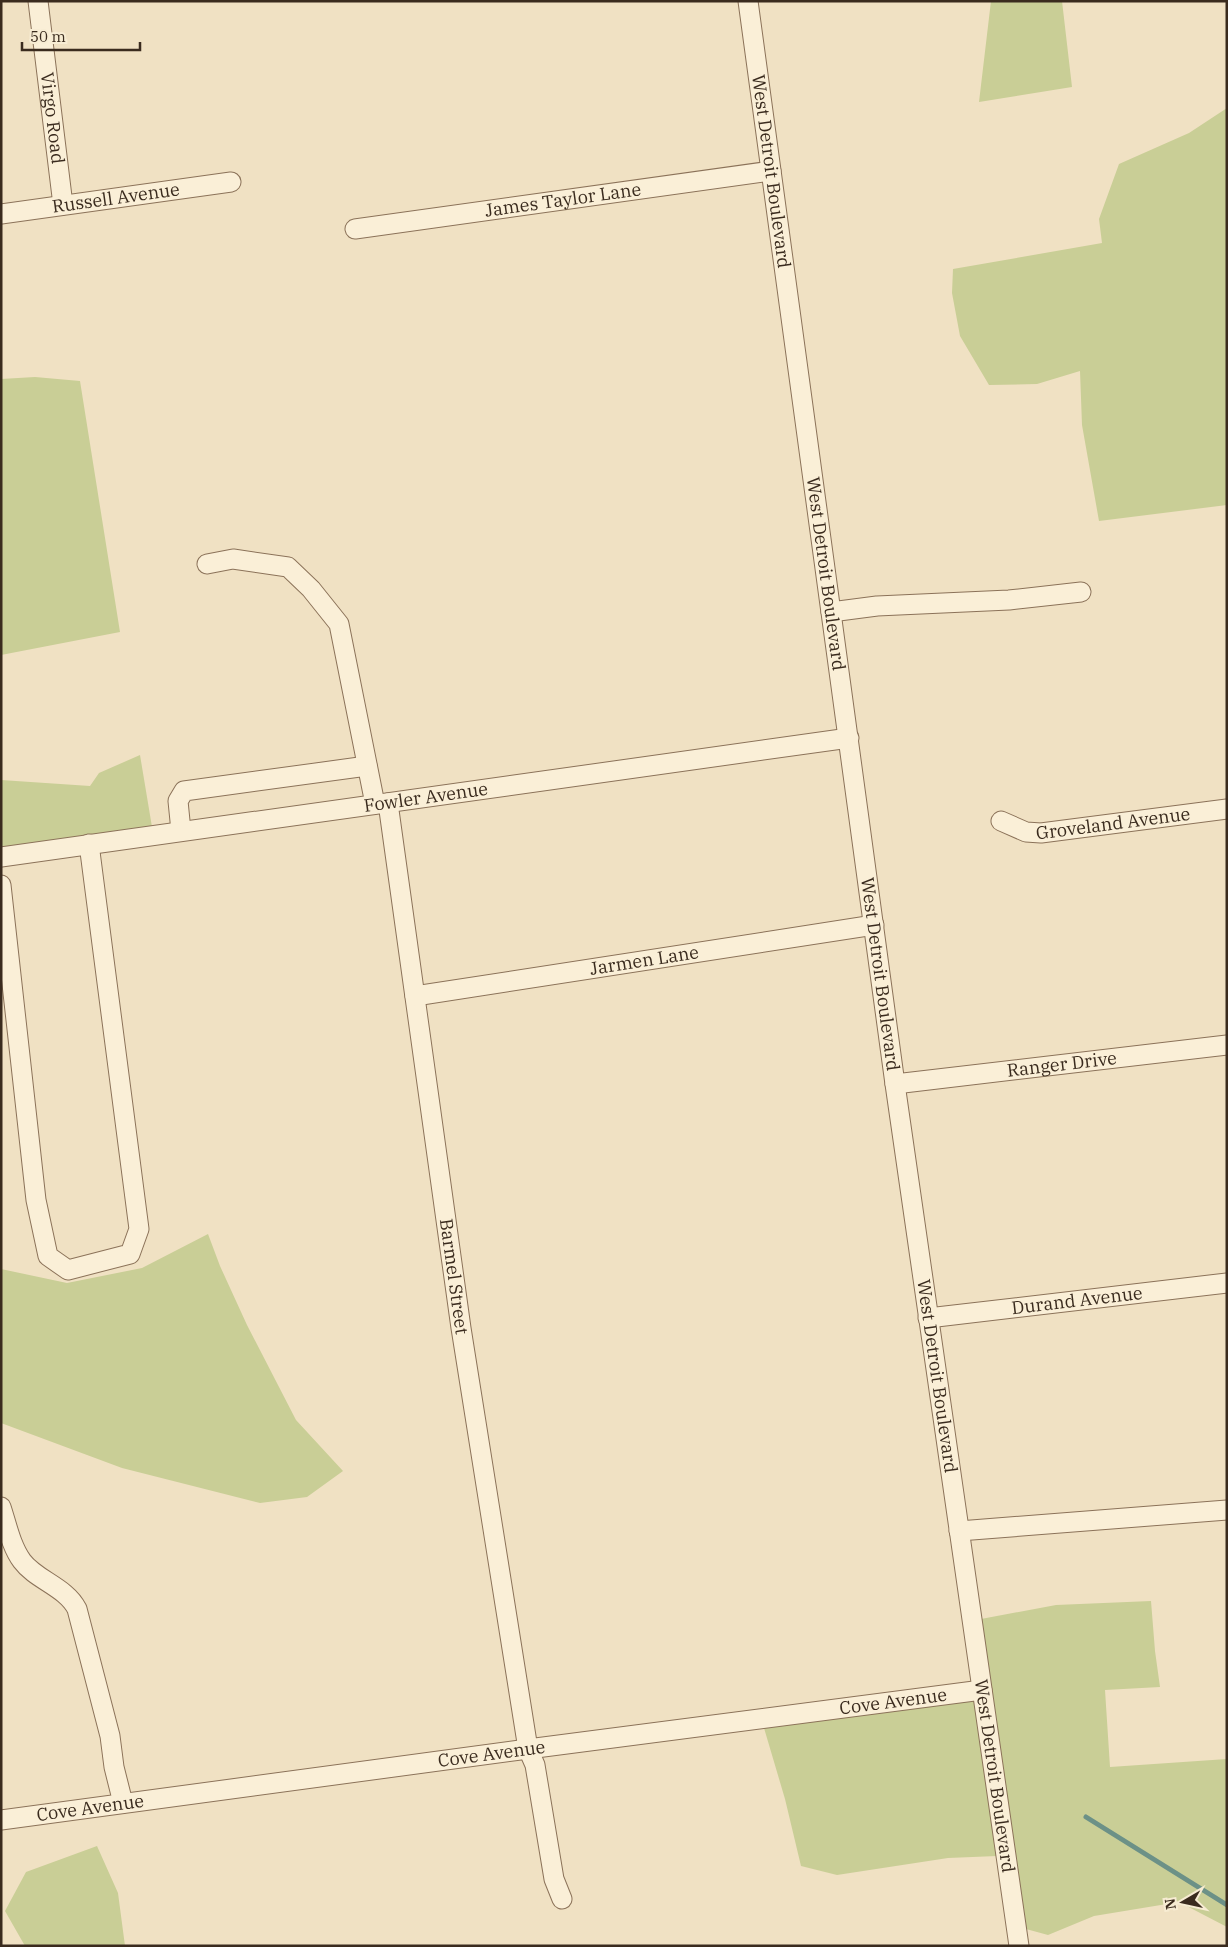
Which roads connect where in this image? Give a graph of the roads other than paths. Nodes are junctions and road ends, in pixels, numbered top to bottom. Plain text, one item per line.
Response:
1 (38, 1) edge
2 (748, 1) edge
3 (771, 171) junction
4 (231, 182) dead end
5 (63, 205) junction
6 (1, 214) edge
7 (355, 229) dead end
8 (207, 564) dead end
9 (1082, 592) dead end
10 (832, 612) junction
11 (849, 738) junction
12 (367, 766) junction
13 (381, 804) junction
14 (1227, 809) edge
15 (1001, 821) dead end
16 (181, 831) junction
17 (89, 844) junction
18 (1, 856) edge
19 (1, 885) edge
20 (874, 925) junction
21 (415, 996) junction
22 (1227, 1045) edge
23 (896, 1084) junction
24 (1227, 1283) edge
25 (928, 1318) junction
26 (1, 1507) edge
27 (1227, 1510) edge
28 (959, 1531) junction
29 (982, 1690) junction
30 (528, 1748) junction
31 (123, 1803) junction
32 (1, 1820) edge
33 (562, 1899) dead end
34 (1019, 1946) edge

1 - 5 street, Virgo Road
2 - 3 street, West Detroit Boulevard
3 - 7 street, James Taylor Lane
3 - 10 street, West Detroit Boulevard
4 - 5 street, Russell Avenue
5 - 6 street, Russell Avenue
8 - 12 street, Barmel Street
9 - 10 street
10 - 11 street, West Detroit Boulevard
11 - 13 street, Fowler Avenue
11 - 20 street, West Detroit Boulevard
12 - 13 street, Barmel Street
12 - 16 street
13 - 16 street, Fowler Avenue
13 - 21 street, Barmel Street
14 - 15 street, Groveland Avenue
16 - 17 street, Fowler Avenue
17 - 18 street, Fowler Avenue
17 - 19 street
20 - 21 street, Jarmen Lane
20 - 23 street, West Detroit Boulevard
21 - 30 street, Barmel Street
22 - 23 street, Ranger Drive
23 - 25 street, West Detroit Boulevard
24 - 25 street, Durand Avenue
25 - 28 street, West Detroit Boulevard
26 - 31 street
27 - 28 street
28 - 29 street, West Detroit Boulevard
29 - 30 street, Cove Avenue
29 - 34 street, West Detroit Boulevard
30 - 31 street, Cove Avenue
30 - 33 street, Barmel Street
31 - 32 street, Cove Avenue

